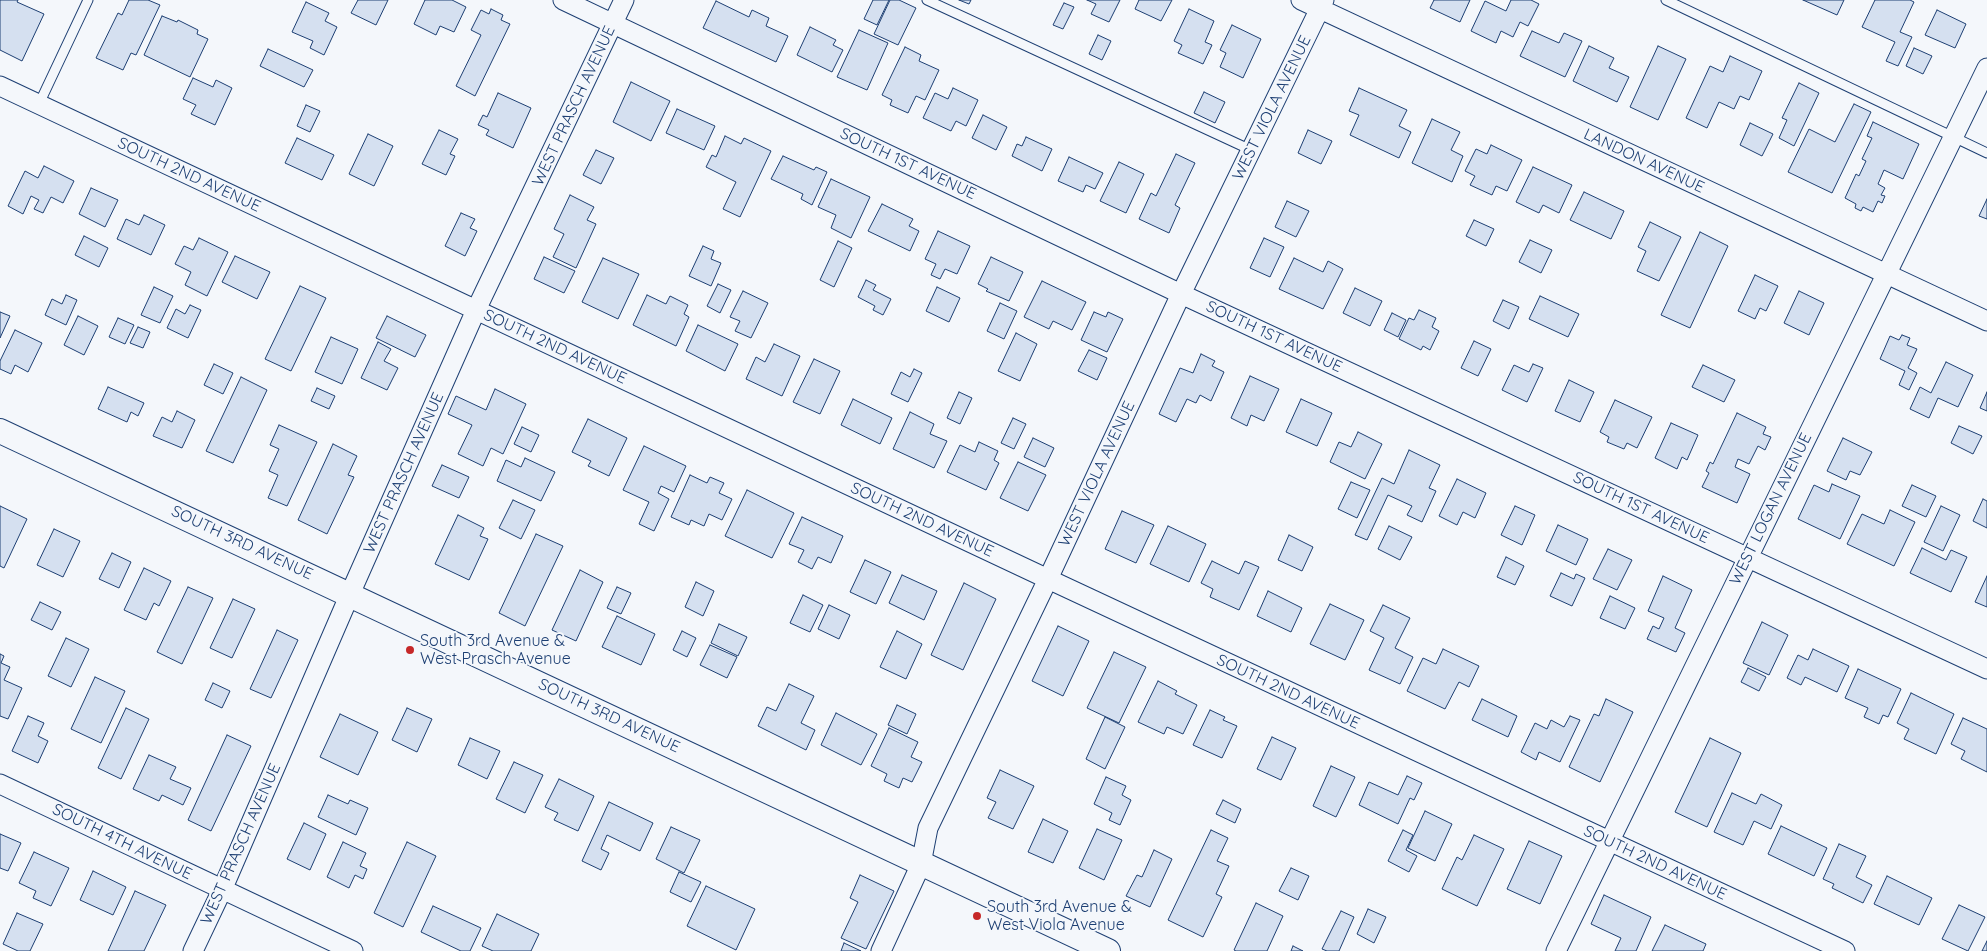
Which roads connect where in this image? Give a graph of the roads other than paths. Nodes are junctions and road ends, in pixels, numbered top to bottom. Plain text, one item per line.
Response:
1 (88, 0) edge
2 (563, 0) edge
3 (624, 0) edge
4 (927, 0) edge
5 (1301, 0) edge
6 (1666, 0) edge
7 (1322, 4) edge
8 (613, 23) junction
9 (1987, 68) edge
10 (0, 86) edge
11 (39, 104) junction
12 (1953, 138) junction
13 (1251, 150) junction
14 (1987, 153) edge
15 (1887, 274) junction
16 (1181, 294) junction
17 (476, 310) junction
18 (1987, 321) edge
19 (0, 431) edge
20 (1748, 558) junction
21 (1048, 579) junction
22 (350, 594) junction
23 (1987, 669) edge
24 (0, 784) edge
25 (1609, 842) junction
26 (921, 864) junction
27 (222, 890) junction
28 (192, 951) edge
29 (353, 951) edge
30 (881, 951) edge
31 (1108, 951) edge
32 (1556, 951) edge
33 (1844, 951) edge

1 - 11 lane
2 - 8 street, SOUTH 1ST AVENUE
3 - 8 street, WEST PRASCH AVENUE
4 - 13 lane
5 - 7 street, LANDON AVENUE
6 - 12 lane
7 - 13 street, WEST VIOLA AVENUE
7 - 15 street, LANDON AVENUE
8 - 16 street, SOUTH 1ST AVENUE
8 - 17 street, WEST PRASCH AVENUE
9 - 12 street, WEST LOGAN AVENUE
10 - 11 street, SOUTH 2ND AVENUE
11 - 17 street, SOUTH 2ND AVENUE
12 - 14 lane
12 - 15 street, WEST LOGAN AVENUE
13 - 16 street, WEST VIOLA AVENUE
15 - 18 street, LANDON AVENUE
15 - 20 street, WEST LOGAN AVENUE
16 - 20 street, SOUTH 1ST AVENUE
16 - 21 street, WEST VIOLA AVENUE
17 - 21 street, SOUTH 2ND AVENUE
17 - 22 street, WEST PRASCH AVENUE
19 - 22 street, SOUTH 3RD AVENUE
20 - 23 street, SOUTH 1ST AVENUE
20 - 25 street, WEST LOGAN AVENUE
21 - 25 street, SOUTH 2ND AVENUE
21 - 26 street, WEST VIOLA AVENUE
22 - 26 street, SOUTH 3RD AVENUE
22 - 27 street, WEST PRASCH AVENUE
24 - 27 street, SOUTH 4TH AVENUE
25 - 32 street, WEST LOGAN AVENUE
25 - 33 street, SOUTH 2ND AVENUE
26 - 30 street, WEST VIOLA AVENUE
26 - 31 street, SOUTH 3RD AVENUE
27 - 28 street, WEST PRASCH AVENUE
27 - 29 street, SOUTH 4TH AVENUE

